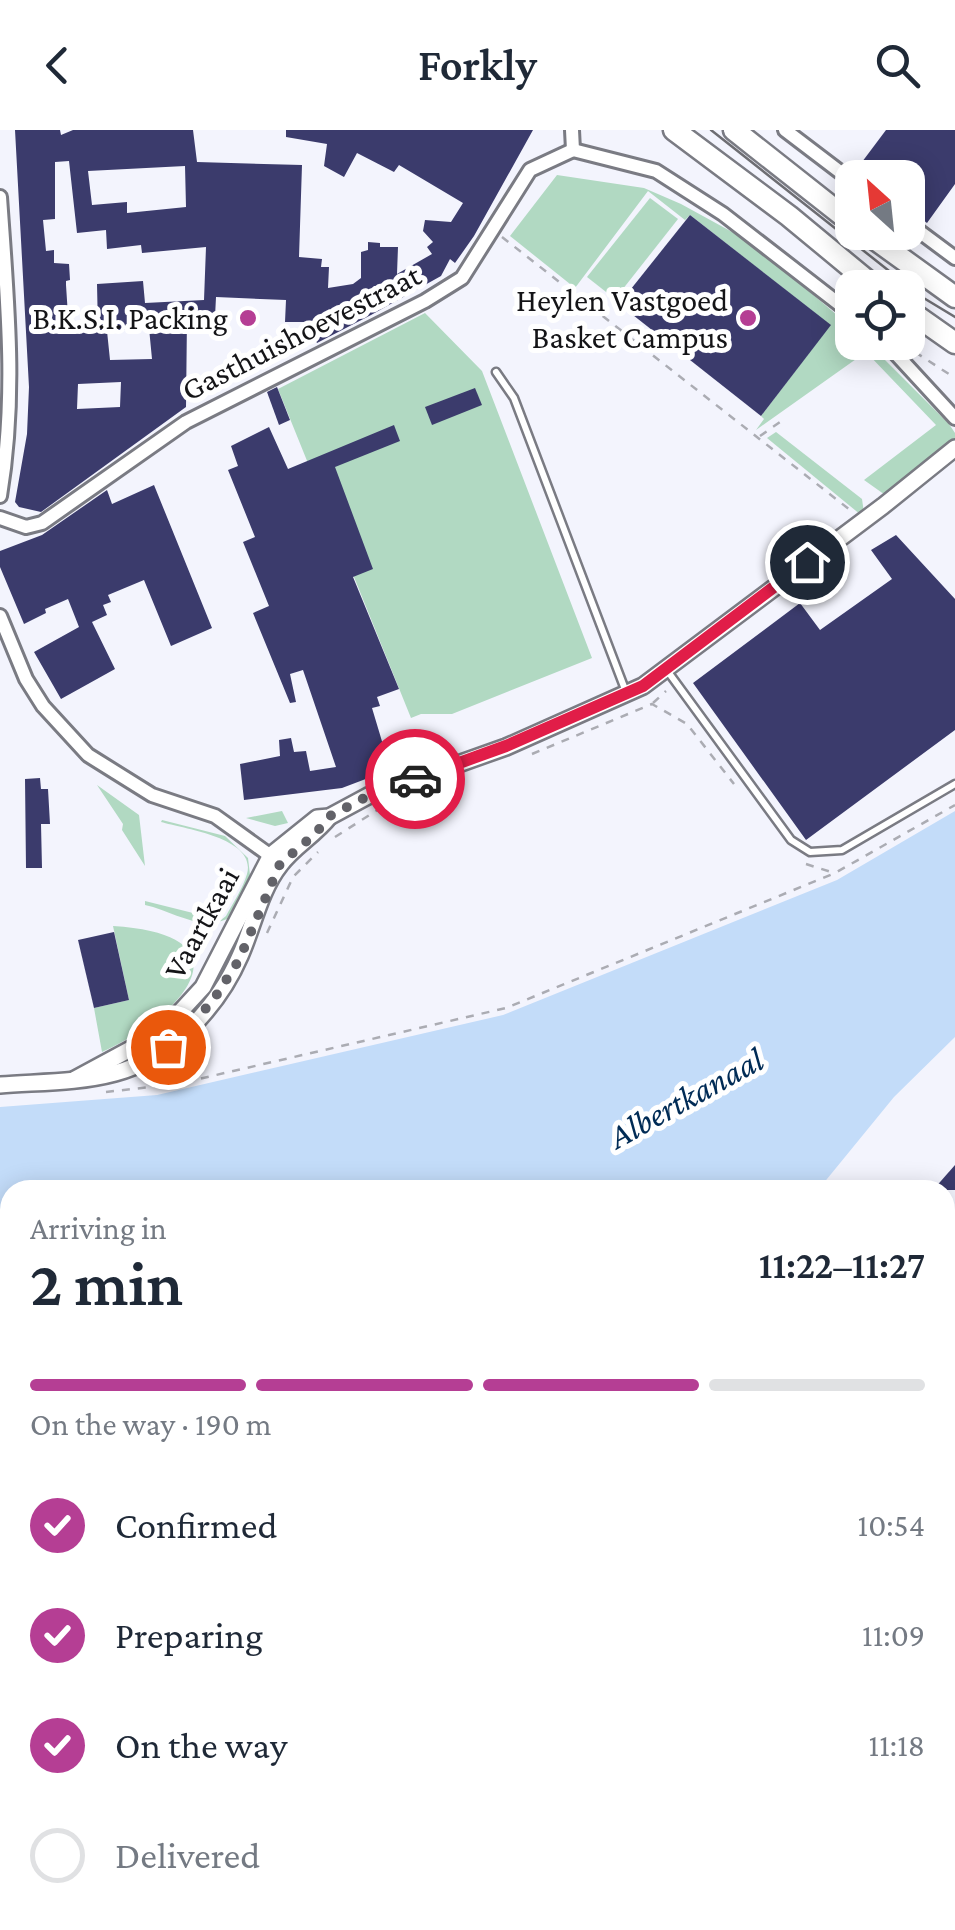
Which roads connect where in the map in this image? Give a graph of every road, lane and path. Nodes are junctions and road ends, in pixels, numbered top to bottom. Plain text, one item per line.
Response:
1 (572, 130) edge
2 (674, 130) edge
3 (734, 130) edge
4 (784, 130) edge
5 (573, 150) junction
6 (835, 168) edge
7 (0, 197) edge
8 (835, 210) edge
9 (494, 230) junction
10 (925, 235) edge
11 (890, 250) edge
12 (955, 258) edge
13 (854, 270) edge
14 (955, 297) edge
15 (835, 301) edge
16 (592, 307) junction
17 (585, 312) dead end
18 (925, 322) edge
19 (955, 343) edge
20 (925, 358) edge
21 (902, 360) edge
22 (496, 372) dead end
23 (955, 378) edge
24 (955, 418) edge
25 (780, 422) dead end
26 (759, 437) junction
27 (955, 448) edge
28 (3, 455) edge
29 (0, 496) edge
30 (0, 518) edge
31 (864, 520) junction
32 (0, 616) edge
33 (666, 669) junction
34 (626, 693) junction
35 (525, 757) dead end
36 (733, 782) dead end
37 (955, 784) edge
38 (955, 805) edge
39 (382, 808) dead end
40 (327, 844) dead end
41 (320, 850) dead end
42 (275, 860) junction
43 (802, 861) dead end
44 (835, 873) junction
45 (265, 936) dead end
46 (202, 1036) dead end
47 (0, 1085) edge

1 - 5 street
2 - 13 main road
3 - 8 main road
4 - 6 street
5 - 9 street, Gasthuishoevestraat
5 - 15 street
7 - 28 street
9 - 16 path
9 - 30 street, Gasthuishoevestraat
10 - 12 street
11 - 14 main road
16 - 17 path
16 - 26 path
18 - 19 main road
20 - 23 path
21 - 24 street
22 - 34 lane
25 - 26 path
26 - 31 path
27 - 31 street, Vaartkaai
28 - 29 street
31 - 33 street, Vaartkaai
32 - 42 street
33 - 34 street, Vaartkaai
33 - 37 lane
34 - 42 street, Vaartkaai
35 - 36 path
38 - 44 path
39 - 40 path
41 - 45 path
42 - 47 street, Vaartkaai
43 - 44 path
44 - 46 path

